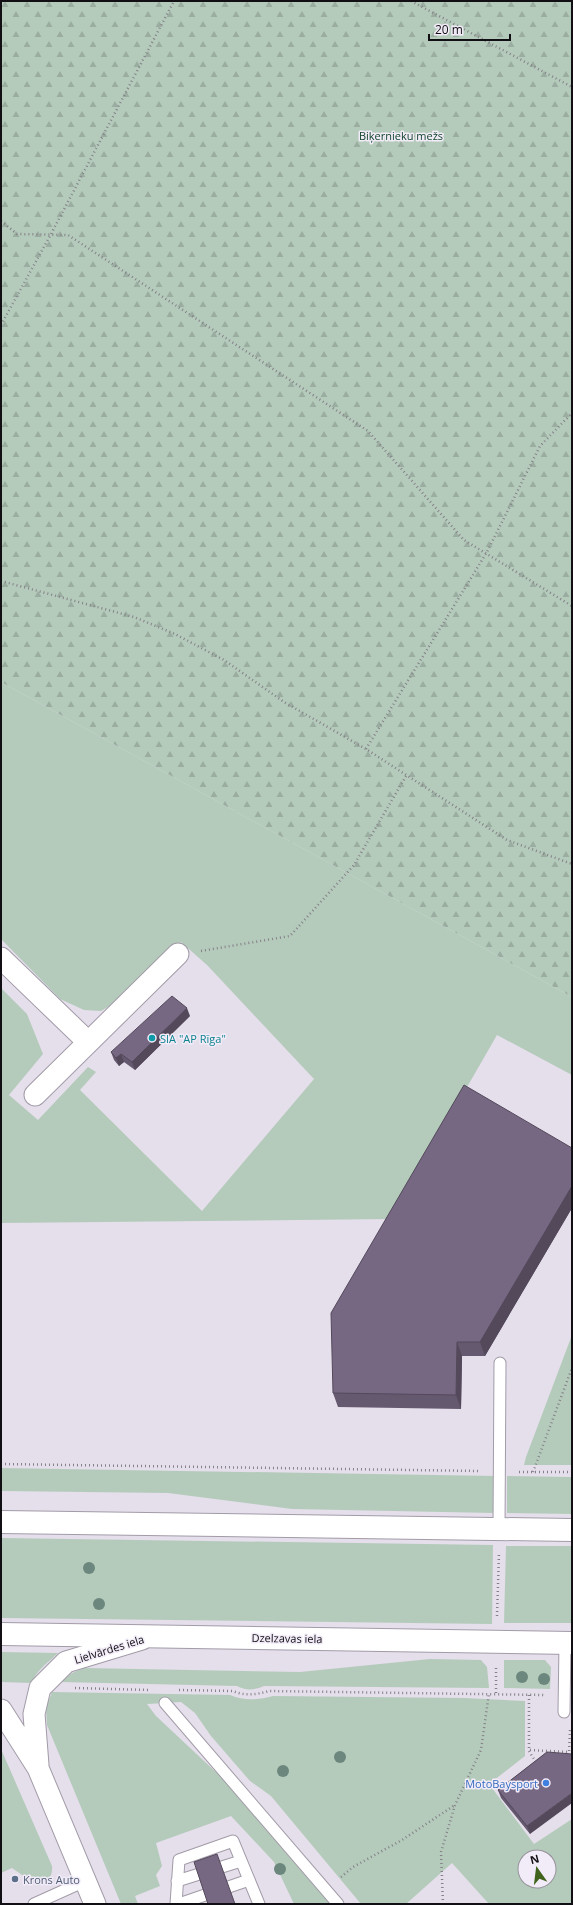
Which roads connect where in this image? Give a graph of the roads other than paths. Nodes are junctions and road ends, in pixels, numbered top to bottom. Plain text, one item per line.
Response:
1 (178, 954) road end
2 (1, 958) edge
3 (88, 1042) junction
4 (35, 1095) dead end
5 (500, 1363) dead end
6 (1, 1516) edge
7 (1, 1522) edge
8 (24, 1523) junction
9 (499, 1529) junction
10 (572, 1530) edge
11 (1, 1634) edge
12 (150, 1636) junction
13 (569, 1643) edge
14 (165, 1703) dead end
15 (1, 1710) edge
16 (564, 1712) dead end
17 (38, 1768) junction
18 (241, 1861) junction
19 (249, 1880) junction
20 (85, 1881) junction
21 (178, 1881) junction
22 (34, 1904) edge
23 (95, 1904) edge
24 (178, 1904) edge
25 (259, 1904) edge
26 (338, 1904) edge

1 - 3 street
2 - 3 street
3 - 4 street
5 - 9 lane
6 - 8 street
7 - 8 main road
8 - 9 main road
9 - 10 main road
11 - 12 main road, Dzelzavas iela
12 - 13 main road, Dzelzavas iela
12 - 17 street, Lielvārdes iela
13 - 16 lane
14 - 26 lane
15 - 17 street
17 - 20 street
18 - 19 lane
18 - 21 lane
18 - 21 lane
19 - 24 lane
19 - 25 lane
20 - 22 lane
20 - 23 street
21 - 24 lane

